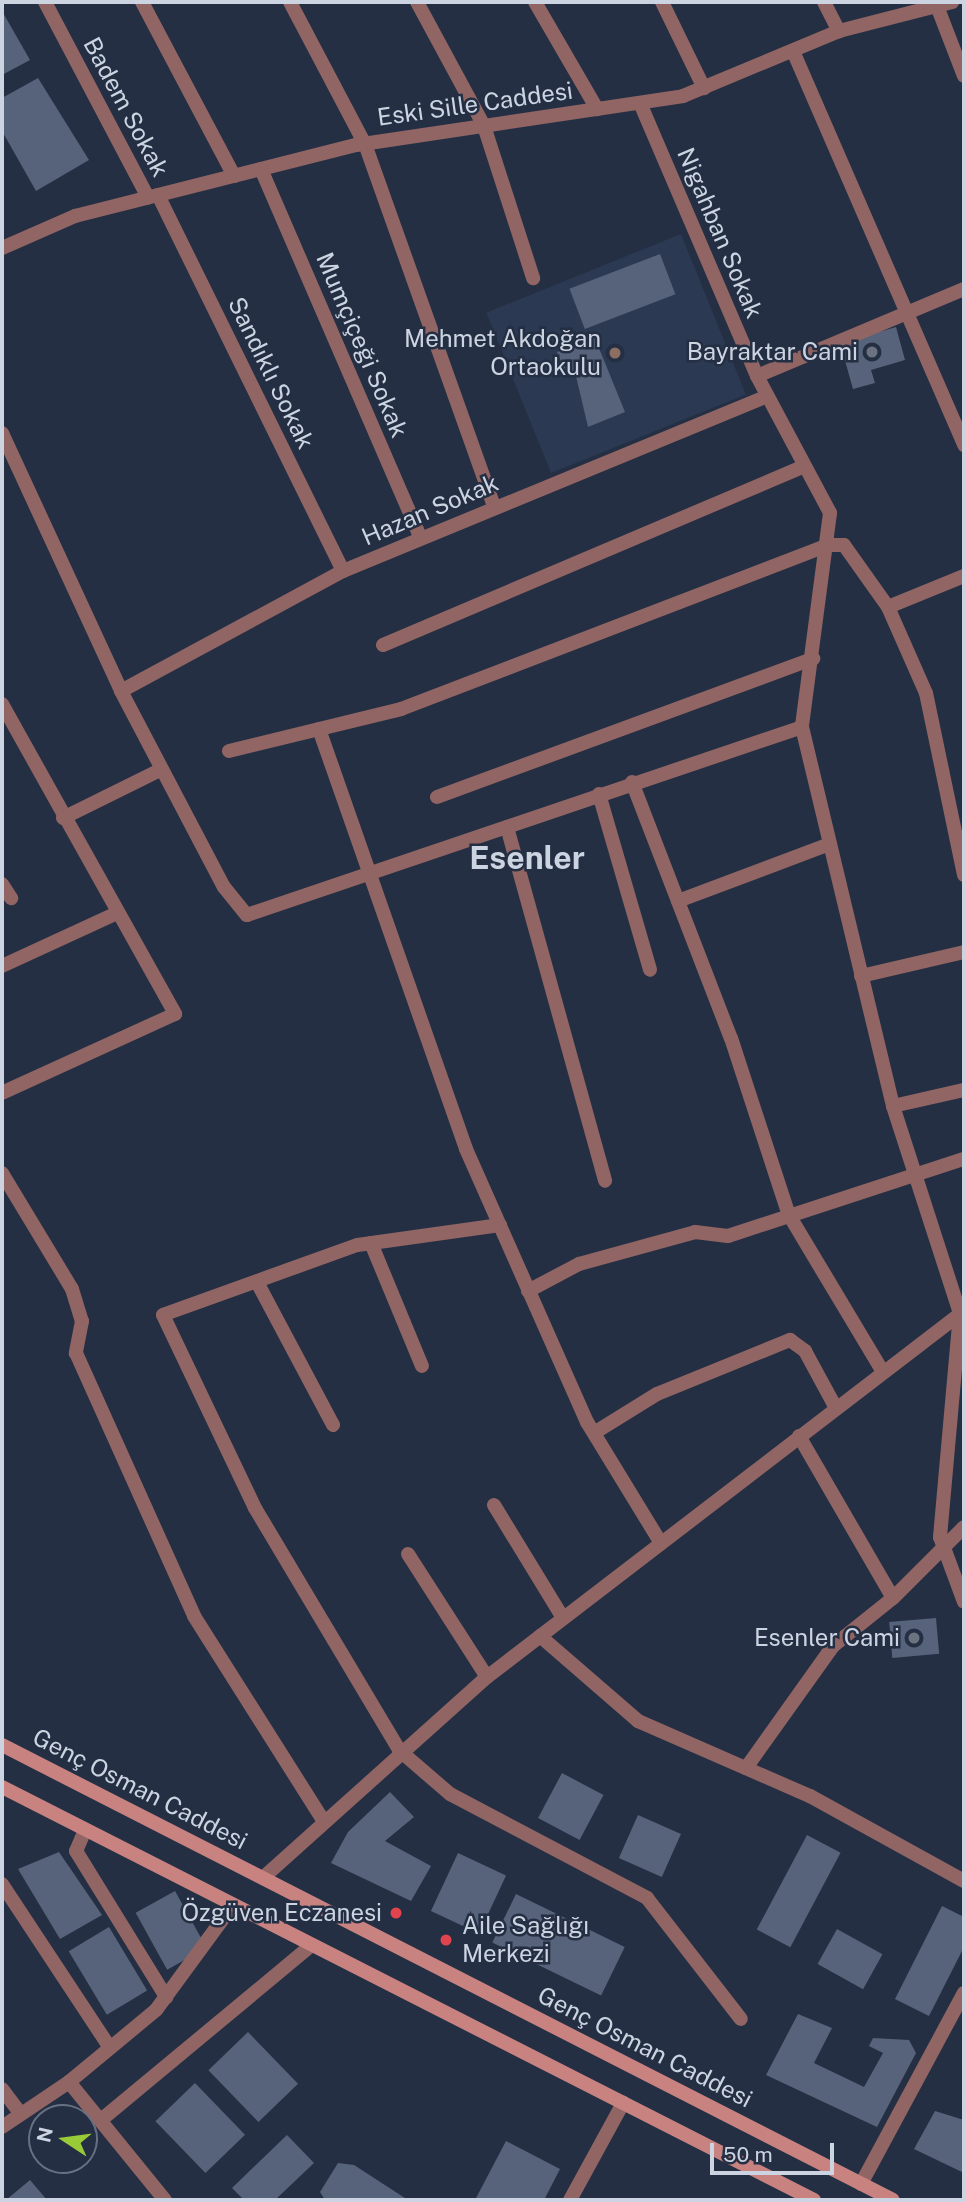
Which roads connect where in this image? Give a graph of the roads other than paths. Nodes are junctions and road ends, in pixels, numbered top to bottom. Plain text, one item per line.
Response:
1 (45, 2) edge
2 (142, 2) edge
3 (290, 2) edge
4 (417, 2) edge
5 (535, 2) edge
6 (662, 2) edge
7 (824, 2) edge
8 (952, 2) edge
9 (937, 6) junction
10 (839, 31) junction
11 (793, 51) junction
12 (964, 76) edge
13 (704, 88) junction
14 (640, 103) junction
15 (597, 109) junction
16 (484, 126) junction
17 (365, 144) junction
18 (261, 169) junction
19 (233, 176) junction
20 (153, 196) junction
21 (2, 248) edge
22 (533, 278) dead end
23 (964, 289) edge
24 (905, 312) junction
25 (757, 376) junction
26 (767, 396) junction
27 (2, 433) edge
28 (964, 445) edge
29 (805, 467) junction
30 (494, 508) junction
31 (421, 538) junction
32 (828, 545) junction
33 (343, 571) junction
34 (964, 576) edge
35 (888, 607) junction
36 (383, 645) dead end
37 (813, 659) junction
38 (121, 691) junction
39 (2, 704) edge
40 (802, 727) junction
41 (318, 729) junction
42 (229, 751) dead end
43 (162, 769) junction
44 (632, 782) junction
45 (599, 794) junction
46 (437, 797) dead end
47 (63, 818) junction
48 (507, 827) junction
49 (830, 844) junction
50 (964, 875) edge
51 (369, 876) junction
52 (2, 884) edge
53 (11, 898) dead end
54 (678, 901) junction
55 (115, 914) junction
56 (964, 952) edge
57 (2, 966) edge
58 (650, 970) dead end
59 (861, 976) junction
60 (964, 1090) edge
61 (2, 1093) edge
62 (893, 1106) junction
63 (964, 1159) edge
64 (918, 1171) junction
65 (2, 1173) edge
66 (605, 1181) dead end
67 (789, 1215) junction
68 (500, 1225) junction
69 (371, 1243) junction
70 (257, 1282) junction
71 (528, 1291) junction
72 (962, 1312) edge
73 (422, 1366) dead end
74 (883, 1372) junction
75 (836, 1408) junction
76 (332, 1425) dead end
77 (594, 1433) junction
78 (799, 1436) junction
79 (495, 1505) dead end
80 (964, 1527) edge
81 (661, 1542) junction
82 (941, 1543) junction
83 (408, 1555) dead end
84 (893, 1598) junction
85 (964, 1602) edge
86 (564, 1618) junction
87 (540, 1636) junction
88 (487, 1677) junction
89 (2, 1745) edge
90 (399, 1750) junction
91 (746, 1768) junction
92 (2, 1787) edge
93 (323, 1820) junction
94 (85, 1830) junction
95 (265, 1876) junction
96 (964, 1881) edge
97 (2, 1884) edge
98 (233, 1905) junction
99 (312, 1945) junction
100 (964, 1993) edge
101 (166, 1997) junction
102 (741, 2019) dead end
103 (110, 2048) junction
104 (69, 2082) junction
105 (2, 2089) edge
106 (623, 2103) junction
107 (21, 2114) junction
108 (101, 2120) junction
109 (2, 2127) edge
110 (861, 2184) junction
111 (165, 2200) edge
112 (570, 2200) edge
113 (814, 2200) edge
114 (893, 2200) edge

1 - 20 street, Badem Sokak
2 - 19 street
3 - 17 street
4 - 16 street
5 - 15 street
6 - 13 street
7 - 10 street
8 - 9 street, Eski Sille Caddesi
9 - 10 street, Eski Sille Caddesi
9 - 12 street
10 - 11 street, Eski Sille Caddesi
11 - 13 street, Eski Sille Caddesi
11 - 24 street
13 - 14 street, Eski Sille Caddesi
14 - 15 street, Eski Sille Caddesi
14 - 25 street, Nigahban Sokak
15 - 16 street, Eski Sille Caddesi
16 - 17 street, Eski Sille Caddesi
16 - 22 street
17 - 18 street, Eski Sille Caddesi
17 - 30 street
18 - 19 street, Eski Sille Caddesi
18 - 31 street, Mumçiçeği Sokak
19 - 20 street, Eski Sille Caddesi
20 - 21 street, Eski Sille Caddesi
20 - 33 street, Sandıklı Sokak
23 - 24 street
24 - 25 street
24 - 28 street
25 - 26 street, Nigahban Sokak
26 - 29 street, Nigahban Sokak
26 - 30 street, Hazan Sokak
27 - 38 street
29 - 32 street, Nigahban Sokak
29 - 36 street
30 - 31 street, Hazan Sokak
31 - 33 street, Hazan Sokak
32 - 35 street
32 - 37 street, Nigahban Sokak
32 - 41 street
33 - 38 street, Hazan Sokak
34 - 35 street
35 - 50 street
37 - 40 street, Nigahban Sokak
37 - 46 street
38 - 43 street
39 - 47 street
40 - 44 street
40 - 49 street
41 - 42 street
41 - 51 street
43 - 47 street
43 - 51 street
44 - 45 street
44 - 54 street
45 - 48 street
45 - 58 street
47 - 55 street
48 - 51 street
48 - 66 street
49 - 54 street
49 - 59 street
51 - 68 street
52 - 53 street
54 - 67 street
55 - 57 street
55 - 61 street
56 - 59 street
59 - 62 street
60 - 62 street
62 - 64 street
63 - 64 street
64 - 67 street
64 - 72 street
65 - 93 street
67 - 71 street
67 - 74 street
68 - 69 street
68 - 71 street
69 - 70 street
69 - 73 street
70 - 76 street
70 - 90 street
71 - 77 street
72 - 74 street
72 - 82 street
74 - 75 street
75 - 77 street
75 - 78 street
77 - 81 street
78 - 81 street
78 - 84 street
79 - 86 street
80 - 82 street
81 - 86 street
82 - 84 street
82 - 85 street
83 - 88 street
84 - 91 street
86 - 87 street
87 - 88 street
87 - 91 street
88 - 90 street
89 - 95 main road, Genç Osman Caddesi
90 - 93 street
90 - 102 street
91 - 96 street
92 - 94 main road
93 - 95 street
94 - 98 main road
94 - 101 street
95 - 110 main road, Genç Osman Caddesi
97 - 103 street
98 - 99 main road
98 - 101 street
99 - 106 main road
99 - 108 street
100 - 110 street
101 - 103 street
103 - 104 street
104 - 107 street
104 - 108 street
105 - 107 street
106 - 112 street
106 - 113 main road
107 - 109 street
108 - 111 street
110 - 114 main road, Genç Osman Caddesi

